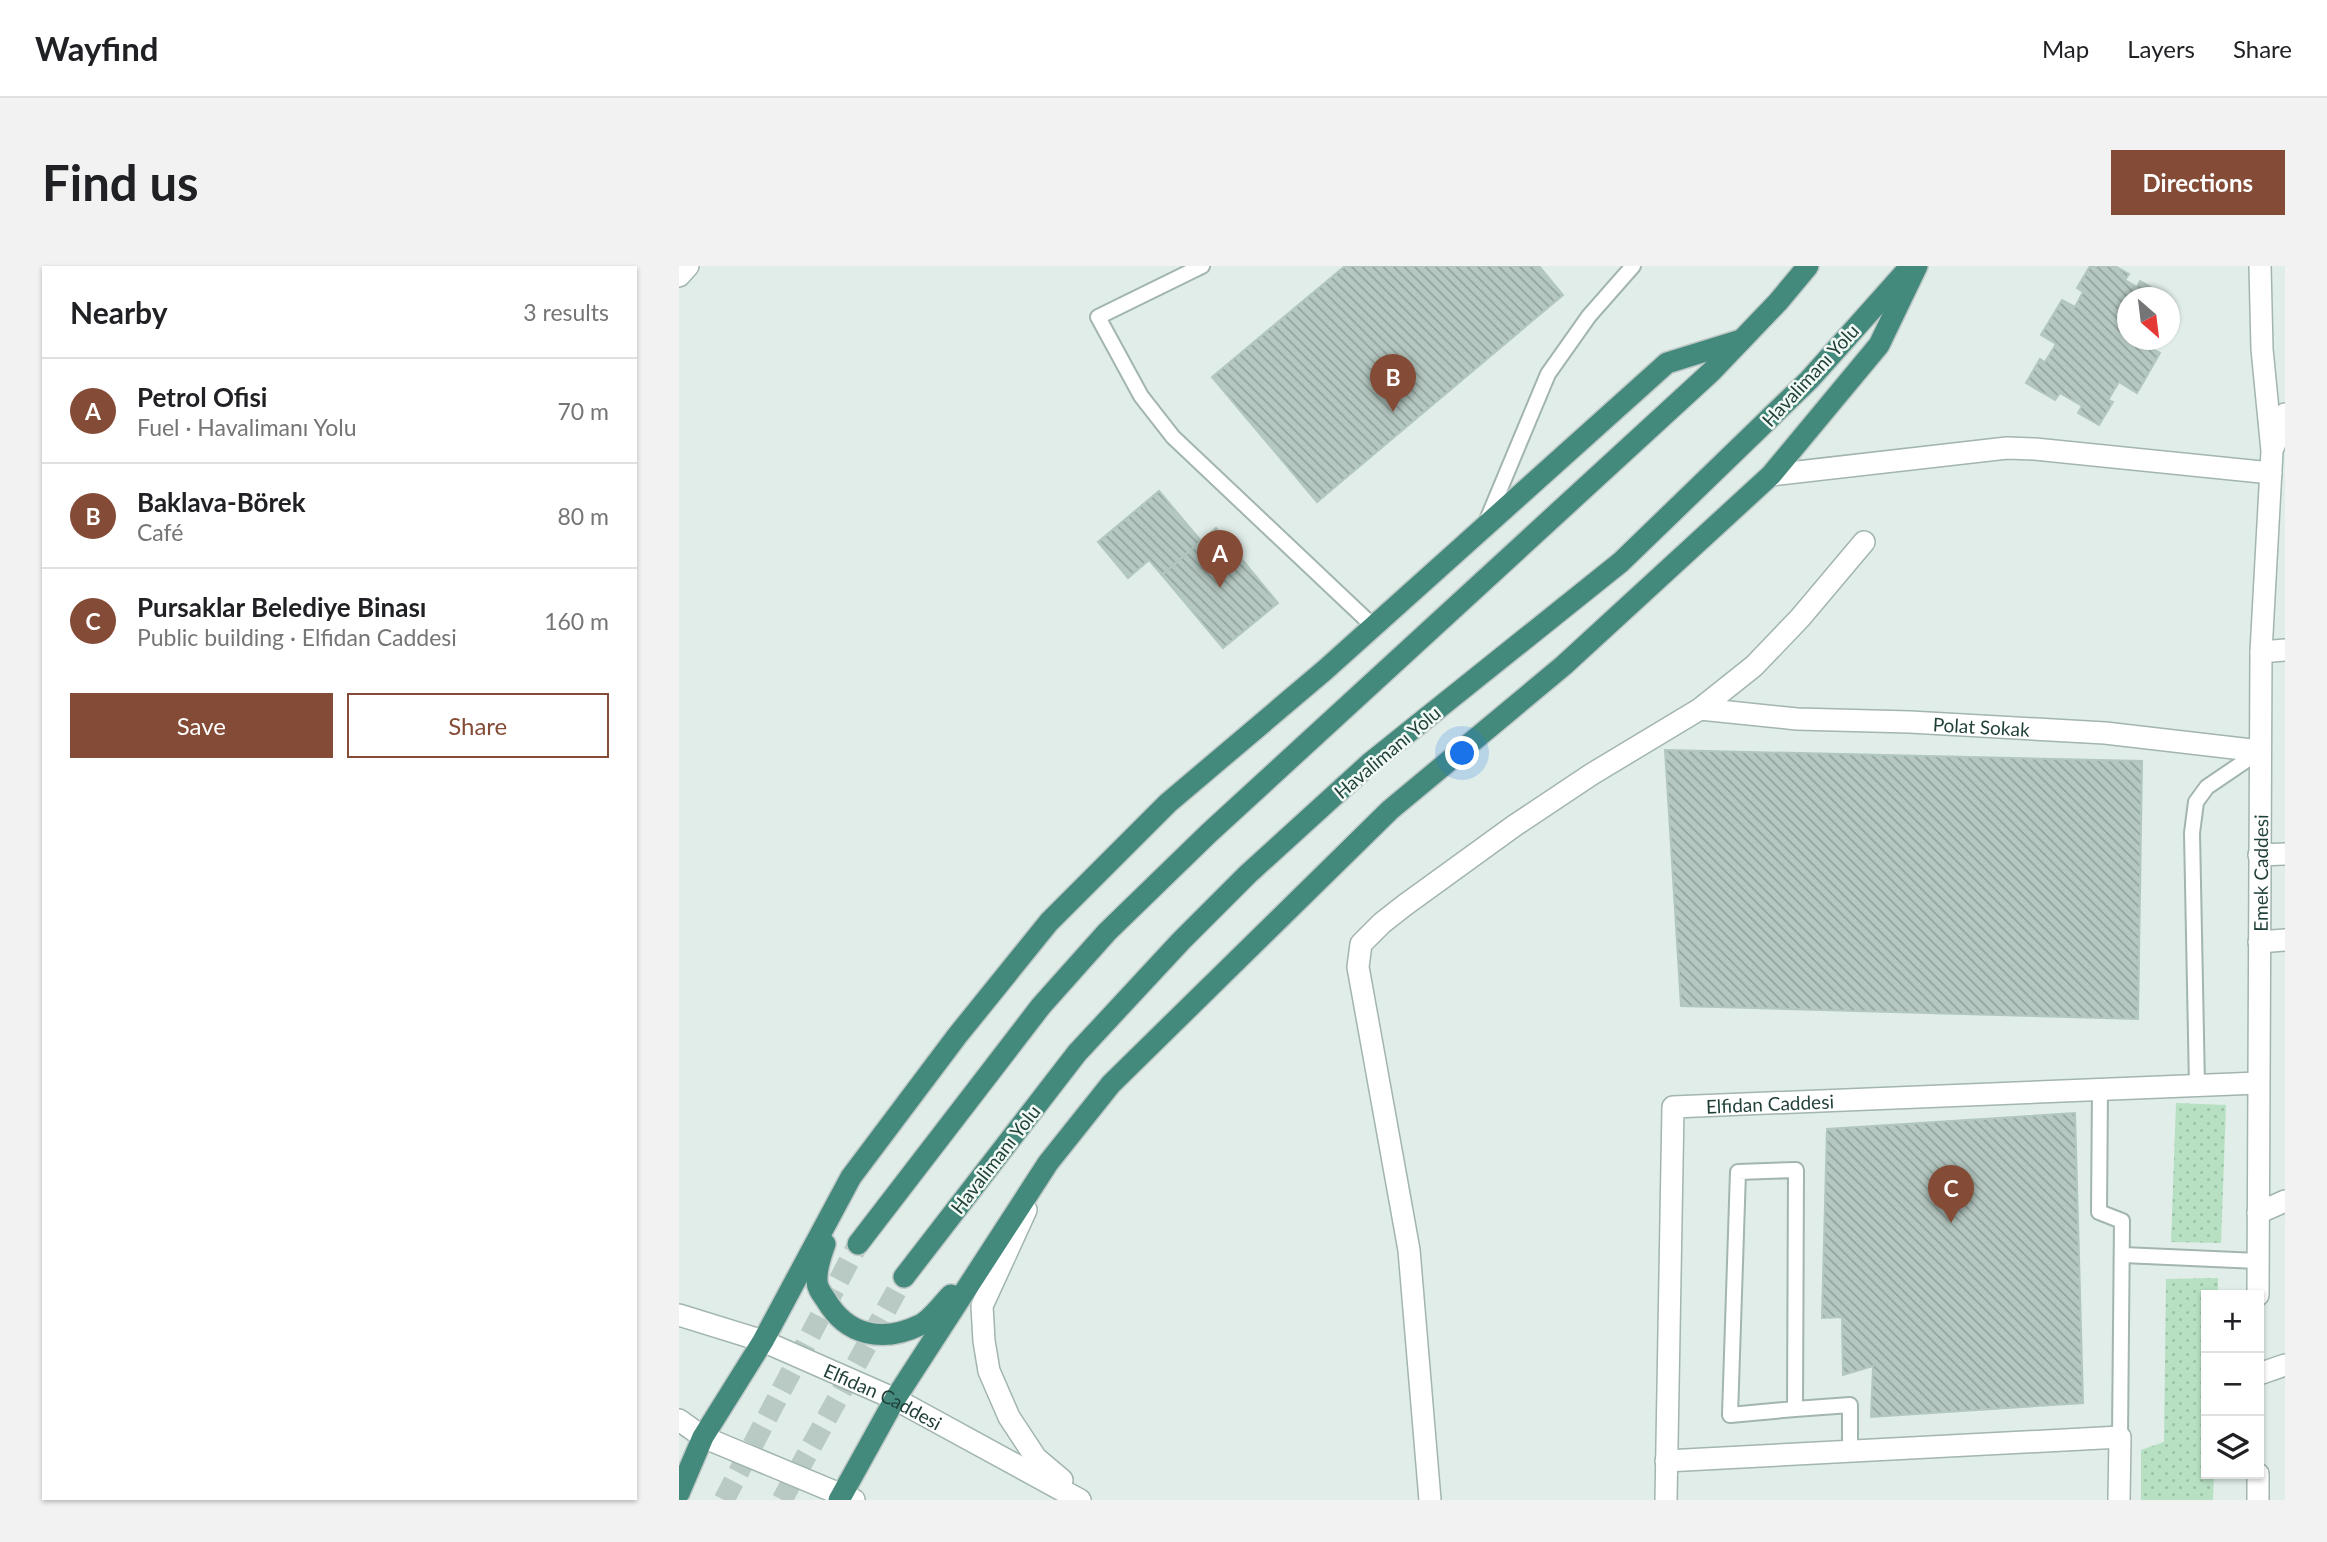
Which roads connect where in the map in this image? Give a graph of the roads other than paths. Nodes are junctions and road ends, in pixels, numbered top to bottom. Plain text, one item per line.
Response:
1 (688, 266) edge
2 (1202, 266) edge
3 (1633, 266) edge
4 (1808, 266) edge
5 (1910, 266) edge
6 (1917, 266) edge
7 (2260, 266) edge
8 (679, 276) edge
9 (1741, 341) junction
10 (2285, 414) edge
11 (2272, 451) junction
12 (2271, 473) junction
13 (1771, 475) junction
14 (1485, 525) junction
15 (1864, 542) dead end
16 (1373, 626) junction
17 (2285, 650) edge
18 (2262, 652) junction
19 (1700, 709) junction
20 (2260, 751) junction
21 (2285, 854) edge
22 (2259, 855) junction
23 (2285, 940) edge
24 (2259, 942) junction
25 (2258, 1083) junction
26 (2197, 1086) junction
27 (2100, 1089) junction
28 (1048, 1163) junction
29 (851, 1177) junction
30 (2285, 1201) edge
31 (2258, 1213) junction
32 (858, 1244) tunnel mouth
33 (2123, 1255) junction
34 (985, 1261) junction
35 (2258, 1261) junction
36 (904, 1277) tunnel mouth
37 (2258, 1290) edge
38 (679, 1314) edge
39 (763, 1342) junction
40 (2285, 1365) edge
41 (2264, 1372) edge
42 (895, 1399) junction
43 (1795, 1409) junction
44 (679, 1420) edge
45 (703, 1437) junction
46 (2120, 1437) junction
47 (1850, 1451) junction
48 (1667, 1461) junction
49 (2258, 1479) edge
50 (679, 1493) edge
51 (844, 1498) edge
52 (1082, 1500) edge
53 (1430, 1500) edge
54 (1666, 1500) edge
55 (2119, 1500) edge
56 (2258, 1500) edge

1 - 8 street
2 - 16 lane
3 - 14 lane
4 - 9 highway
5 - 36 highway, Havalimanı Yolu
6 - 13 highway
7 - 11 street
9 - 14 highway
9 - 32 highway
10 - 11 street
11 - 12 street, Emek Caddesi
12 - 13 street
12 - 18 street, Emek Caddesi
13 - 28 highway
14 - 16 highway
15 - 19 street
16 - 29 highway
17 - 18 street
18 - 20 street, Emek Caddesi
19 - 20 street, Polat Sokak
19 - 53 street
20 - 22 street, Emek Caddesi
20 - 26 lane
21 - 22 street
22 - 24 street, Emek Caddesi
23 - 24 street
24 - 25 street, Emek Caddesi
25 - 26 street, Elfidan Caddesi
25 - 31 street, Emek Caddesi
26 - 27 street, Elfidan Caddesi
27 - 33 lane
27 - 48 street, Elfidan Caddesi
28 - 34 highway
28 - 52 street, Elfidan Caddesi
29 - 34 highway
29 - 39 highway
30 - 31 street
31 - 35 street, Emek Caddesi
33 - 35 lane
33 - 46 lane
34 - 42 highway
35 - 37 street, Emek Caddesi
38 - 39 street, Elfidan Caddesi
39 - 42 street, Elfidan Caddesi
39 - 45 highway
40 - 41 street
42 - 51 highway
42 - 52 street, Elfidan Caddesi
43 - 43 lane
43 - 47 lane
44 - 45 street
45 - 50 highway
45 - 51 street
46 - 47 street
46 - 55 street
47 - 48 street
48 - 54 street, Elfidan Caddesi
49 - 56 street

